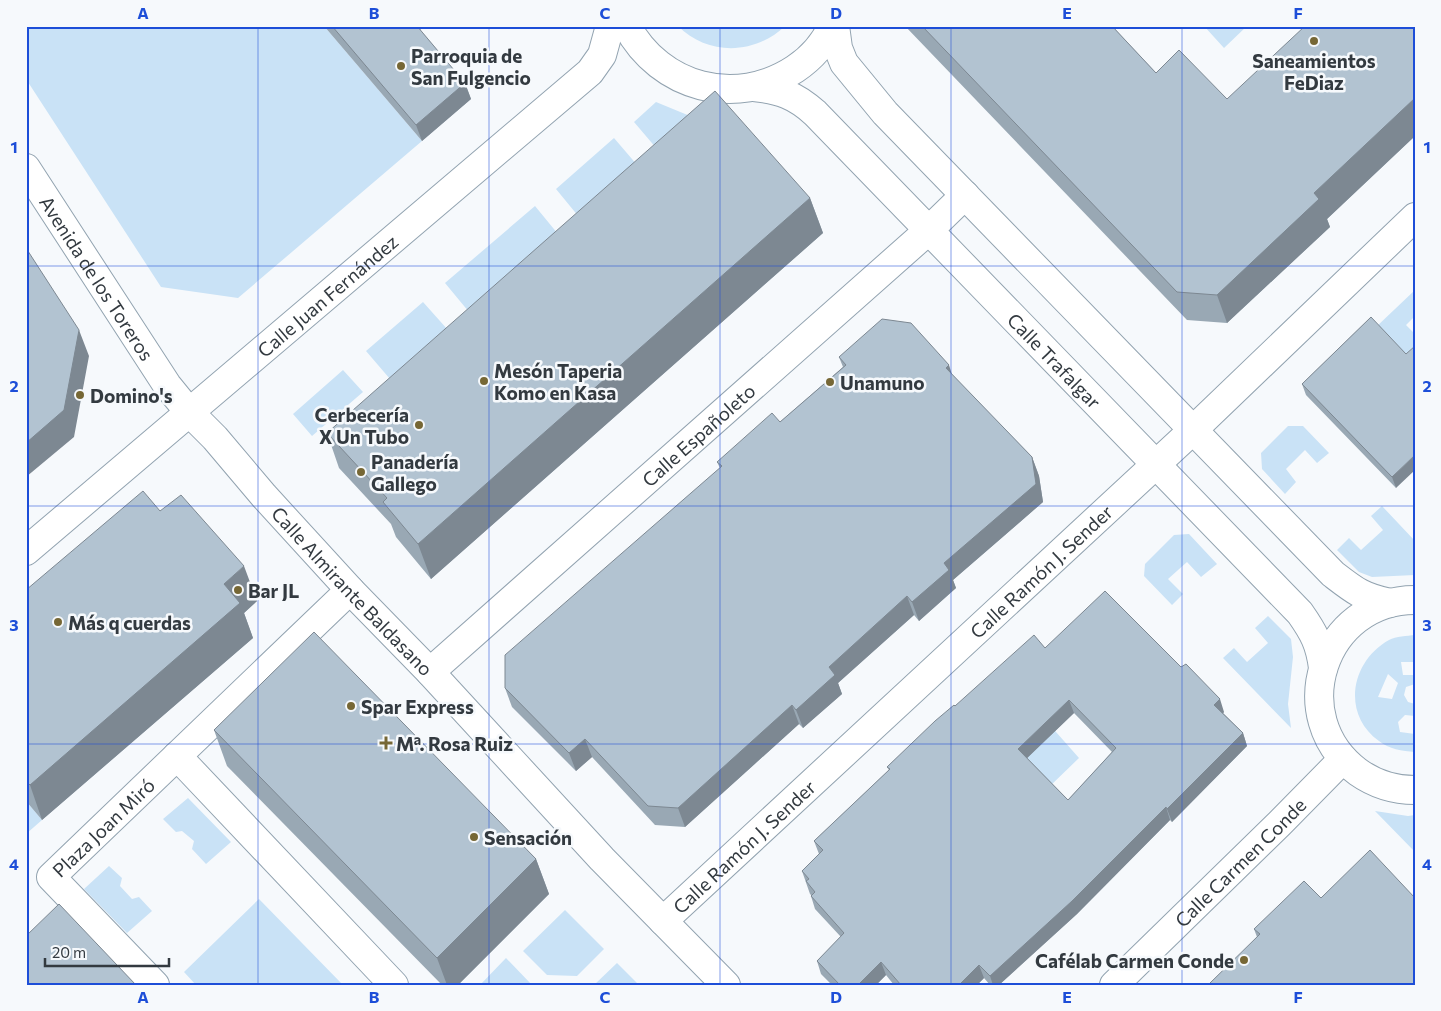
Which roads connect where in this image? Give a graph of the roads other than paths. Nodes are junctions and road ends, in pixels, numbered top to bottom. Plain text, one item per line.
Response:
1 (610, 26) edge
2 (627, 26) edge
3 (834, 26) edge
4 (754, 87) junction
5 (26, 168) edge
6 (965, 195) junction
7 (1415, 217) edge
8 (929, 230) junction
9 (189, 412) junction
10 (1193, 430) junction
11 (1156, 464) junction
12 (26, 551) edge
13 (350, 590) junction
14 (1402, 601) edge
15 (1323, 668) junction
16 (430, 672) junction
17 (177, 756) junction
18 (1343, 759) junction
19 (1415, 790) edge
20 (663, 921) junction
21 (725, 984) edge
22 (155, 985) edge
23 (394, 985) edge
24 (1114, 985) edge

1 - 9 street, Calle Juan Fernández
2 - 4 street
3 - 4 street
3 - 6 street
4 - 8 street, Calle Trafalgar
5 - 9 street, Avenida de los Toreros
6 - 8 street, Calle Españoleto
6 - 10 street
7 - 10 street, Calle Ramón J. Sender
8 - 11 street, Calle Trafalgar
8 - 16 street, Calle Españoleto
9 - 12 street, Calle Juan Fernández
9 - 13 street, Calle Almirante Baldasano
10 - 11 street, Calle Ramón J. Sender
10 - 14 street
11 - 15 street, Calle Trafalgar
11 - 20 street, Calle Ramón J. Sender
13 - 16 street, Calle Almirante Baldasano
13 - 17 street, Plaza Joan Miró
14 - 15 street
15 - 18 street
16 - 20 street, Calle Almirante Baldasano
17 - 22 street, Plaza Joan Miró
17 - 23 street
18 - 19 street
18 - 24 street, Calle Carmen Conde
20 - 21 street, Calle Almirante Baldasano

